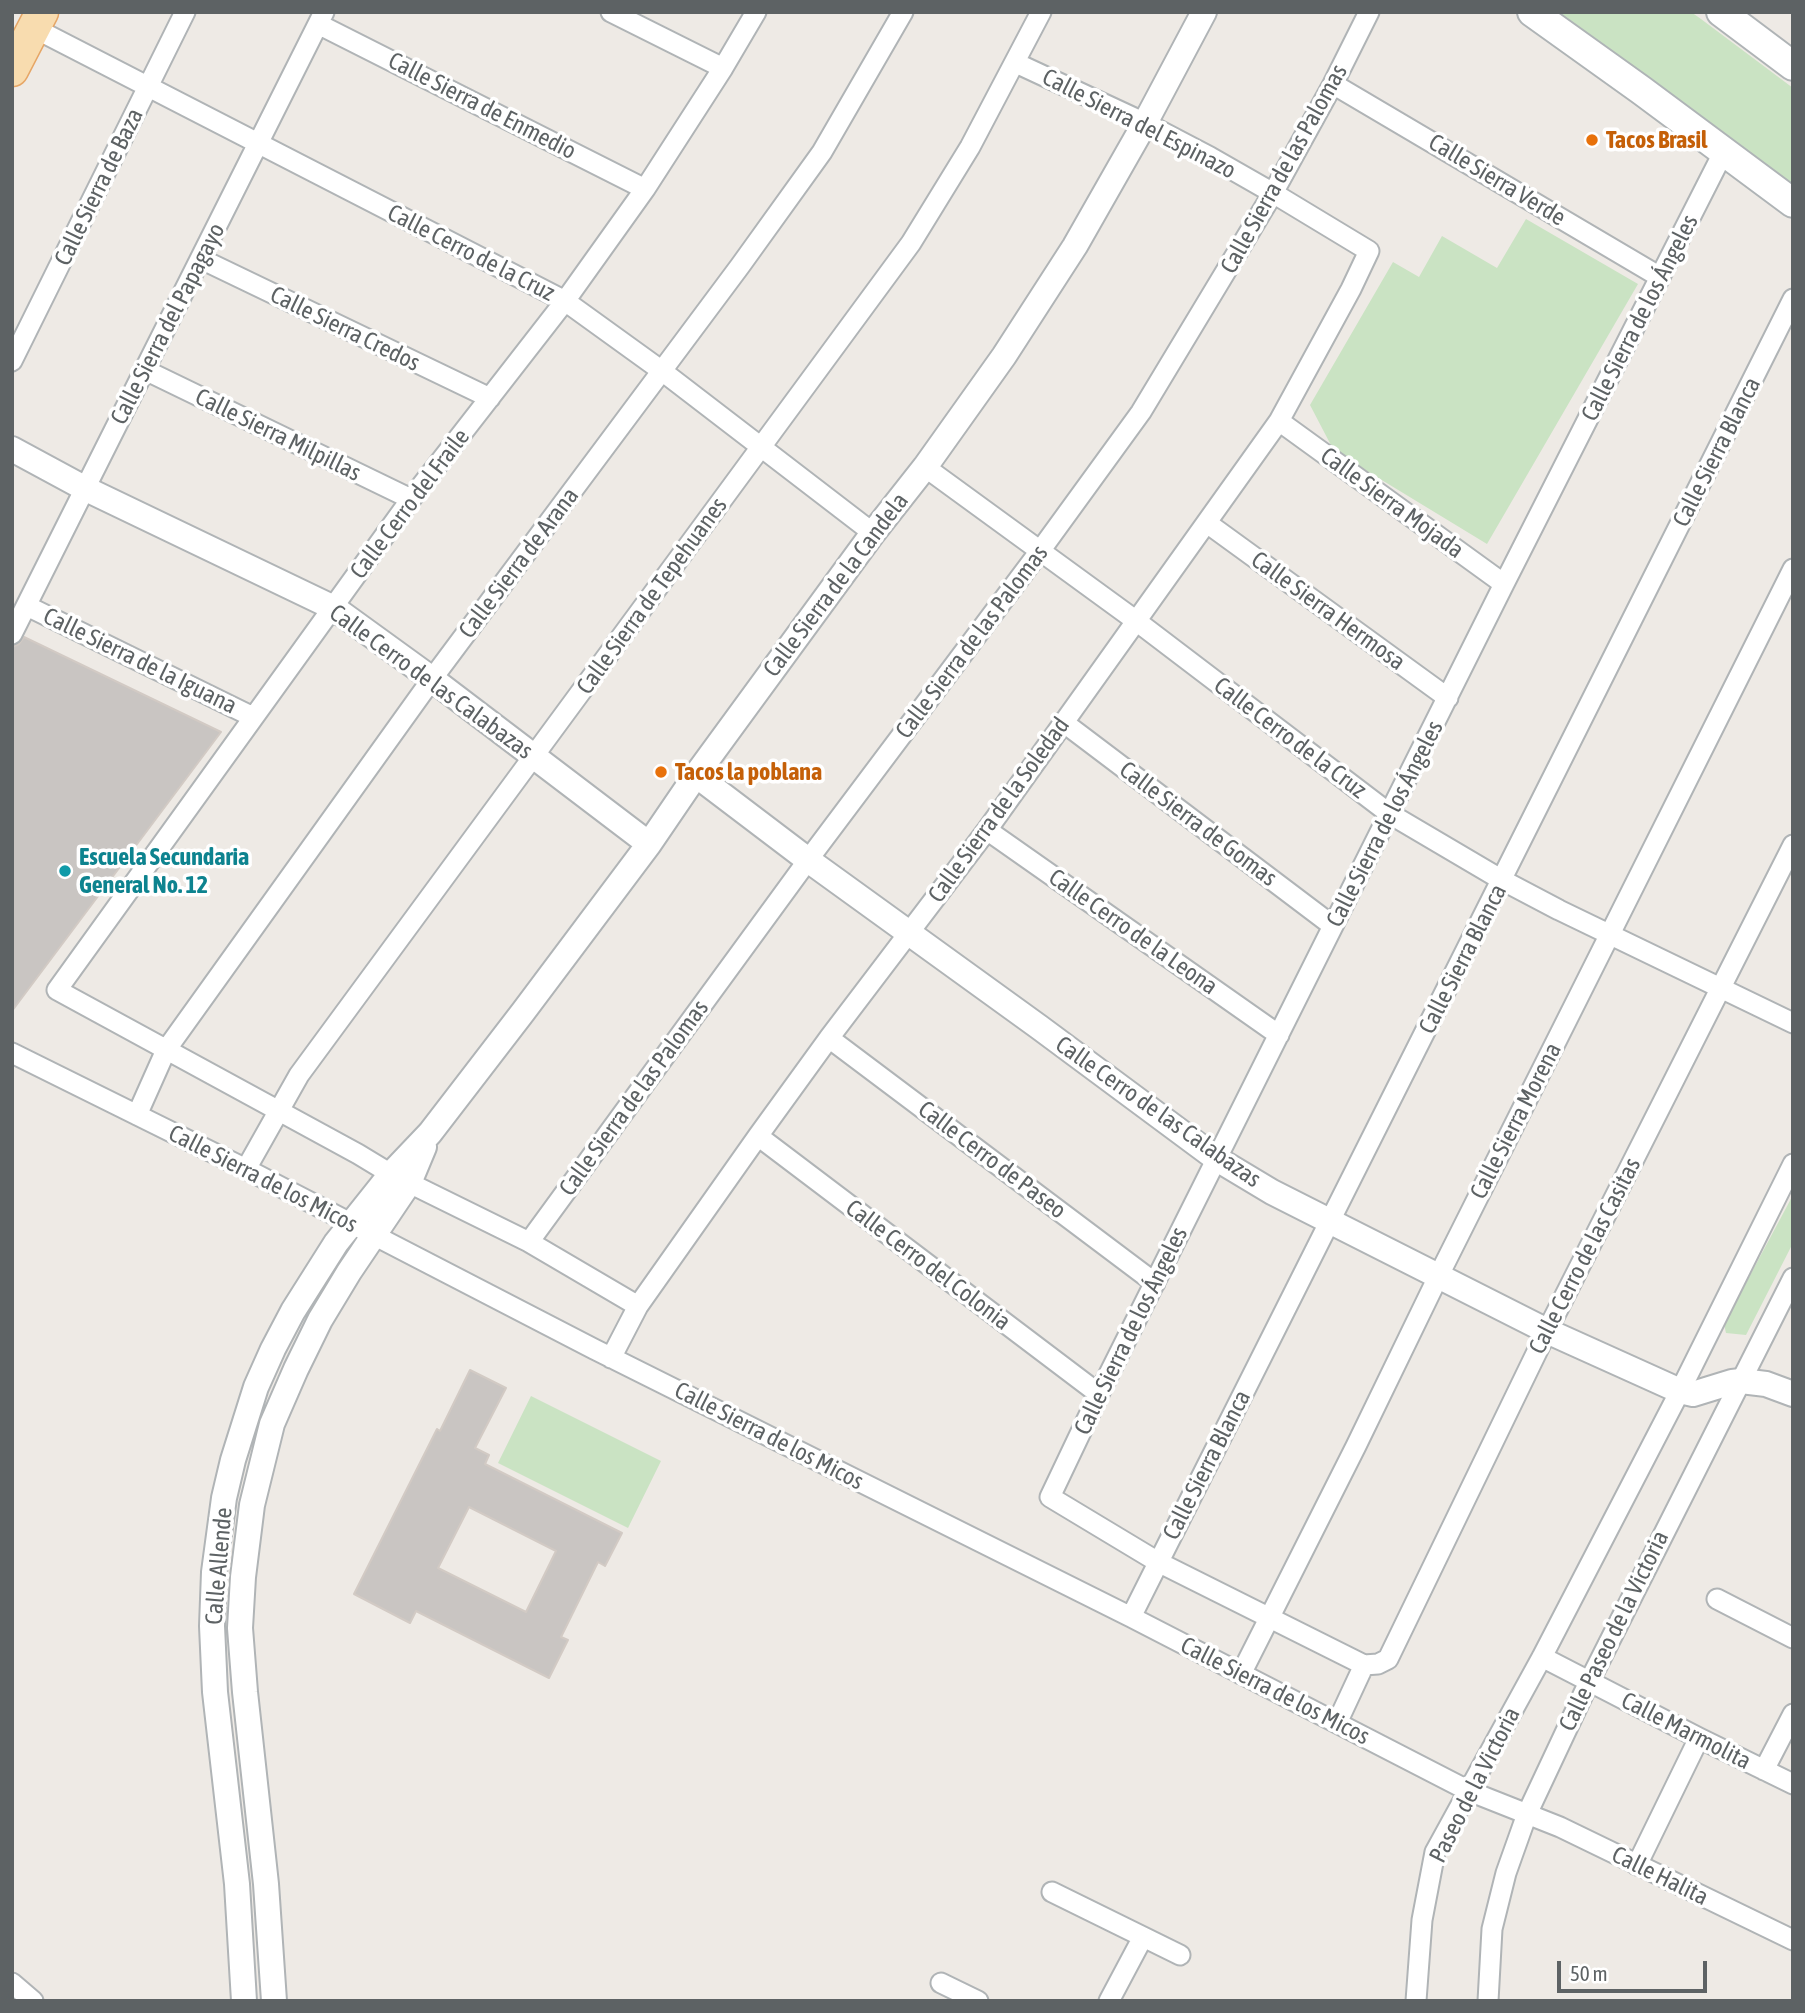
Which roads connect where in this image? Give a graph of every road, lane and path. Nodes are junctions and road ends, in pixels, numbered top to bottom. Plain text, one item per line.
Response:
1 (185, 12) edge
2 (611, 12) edge
3 (756, 12) edge
4 (903, 12) edge
5 (1041, 12) edge
6 (1204, 12) edge
7 (1369, 12) edge
8 (1532, 12) edge
9 (1721, 12) edge
10 (321, 18) edge
11 (38, 20) edge
12 (1016, 63) junction
13 (1793, 66) edge
14 (723, 68) junction
15 (12, 70) edge
16 (1333, 84) junction
17 (148, 87) junction
18 (1145, 123) junction
19 (258, 144) junction
20 (1723, 153) junction
21 (645, 189) junction
22 (1273, 193) junction
23 (1793, 203) edge
24 (1369, 251) joint
25 (201, 260) junction
26 (1660, 277) junction
27 (1793, 299) edge
28 (565, 302) junction
29 (12, 361) edge
30 (145, 370) junction
31 (662, 371) junction
32 (490, 398) junction
33 (1279, 421) junction
34 (761, 448) junction
35 (12, 449) edge
36 (925, 467) junction
37 (86, 489) junction
38 (411, 499) junction
39 (1207, 523) junction
40 (873, 533) junction
41 (1040, 551) junction
42 (1793, 569) edge
43 (1504, 584) junction
44 (27, 606) junction
45 (334, 608) junction
46 (1135, 620) junction
47 (12, 635) edge
48 (432, 679) junction
49 (1448, 698) junction
50 (253, 717) junction
51 (1063, 722) junction
52 (534, 757) junction
53 (696, 775) junction
54 (1390, 814) junction
55 (987, 830) junction
56 (649, 844) junction
57 (1793, 845) edge
58 (808, 860) junction
59 (1502, 880) junction
60 (1333, 926) junction
61 (910, 932) junction
62 (1610, 934) junction
63 (1721, 988) junction
64 (1793, 1023) edge
65 (1279, 1035) junction
66 (829, 1038) junction
67 (166, 1049) junction
68 (12, 1054) edge
69 (277, 1110) junction
70 (137, 1115) junction
71 (758, 1136) junction
72 (1217, 1159) junction
73 (1793, 1164) edge
74 (246, 1168) junction
75 (400, 1178) junction
76 (1331, 1222) junction
77 (352, 1223) junction
78 (375, 1235) junction
79 (529, 1242) junction
80 (1438, 1277) junction
81 (1793, 1278) edge
82 (1155, 1283) junction
83 (638, 1306) junction
84 (1547, 1331) junction
85 (611, 1358) junction
86 (1741, 1381) junction
87 (1680, 1391) junction
88 (1098, 1394) junction
89 (1793, 1394) edge
90 (246, 1415) junction
91 (272, 1424) junction
92 (1158, 1562) junction
93 (1717, 1600) dead end
94 (1131, 1617) junction
95 (1269, 1617) junction
96 (1793, 1638) edge
97 (1542, 1657) junction
98 (1371, 1664) junction
99 (1241, 1674) junction
100 (1589, 1682) junction
101 (1793, 1714) edge
102 (1337, 1723) junction
103 (1699, 1738) junction
104 (1764, 1770) junction
105 (1793, 1784) edge
106 (1469, 1791) junction
107 (1527, 1814) junction
108 (1637, 1865) junction
109 (1052, 1892) dead end
110 (1143, 1937) junction
111 (1793, 1940) edge
112 (1180, 1955) dead end
113 (12, 1983) edge
114 (941, 1983) dead end
115 (33, 2001) edge
116 (244, 2001) edge
117 (274, 2001) edge
118 (978, 2001) edge
119 (1109, 2001) edge
120 (1416, 2001) edge
121 (1488, 2001) edge

1 - 17 street, Calle Sierra de Baza
2 - 14 street
3 - 14 street, Calle Cerro del Fraile
4 - 31 street, Calle Sierra de Arana
5 - 12 street, Calle Sierra de Tepehuanes
6 - 18 street, Calle Sierra de la Candela
7 - 16 street, Calle Sierra de las Palomas
8 - 20 main road
9 - 13 main road
10 - 19 street, Calle Sierra del Papagayo
10 - 21 street, Calle Sierra de Enmedio
11 - 15 main road
11 - 17 street, Calle Cerro de la Cruz
12 - 18 street, Calle Sierra del Espinazo
12 - 34 street, Calle Sierra de Tepehuanes
14 - 21 street, Calle Cerro del Fraile
16 - 22 street, Calle Sierra de las Palomas
16 - 26 street, Calle Sierra Verde
17 - 19 street, Calle Cerro de la Cruz
17 - 29 street, Calle Sierra de Baza
18 - 22 street, Calle Sierra del Espinazo
18 - 36 street, Calle Sierra de la Candela
19 - 25 street, Calle Sierra del Papagayo
19 - 28 street, Calle Cerro de la Cruz
20 - 23 main road
20 - 26 street, Calle Sierra de los Ángeles
21 - 28 street, Calle Cerro del Fraile
22 - 24 street, Calle Sierra del Espinazo
22 - 41 street, Calle Sierra de las Palomas
24 - 33 street, Calle Sierra de la Soledad
25 - 30 street, Calle Sierra del Papagayo
25 - 32 street, Calle Sierra Credos
26 - 43 street, Calle Sierra de los Ángeles
27 - 59 street, Calle Sierra Blanca
28 - 31 street, Calle Cerro de la Cruz
28 - 32 street, Calle Cerro del Fraile
30 - 37 street, Calle Sierra del Papagayo
30 - 38 street, Calle Sierra Milpillas
31 - 34 street, Calle Cerro de la Cruz
31 - 48 street, Calle Sierra de Arana
32 - 38 street, Calle Cerro del Fraile
33 - 39 street, Calle Sierra de la Soledad
33 - 43 street, Calle Sierra Mojada
34 - 40 street, Calle Cerro de la Cruz
34 - 52 street, Calle Sierra de Tepehuanes
35 - 37 street, Calle Cerro de las Calabazas
36 - 40 street, Calle Sierra de la Candela
36 - 41 street, Calle Cerro de la Cruz
37 - 44 street, Calle Sierra del Papagayo
37 - 45 street, Calle Cerro de las Calabazas
38 - 45 street, Calle Cerro del Fraile
39 - 46 street, Calle Sierra de la Soledad
39 - 49 street, Calle Sierra Hermosa
40 - 53 street, Calle Sierra de la Candela
41 - 46 street, Calle Cerro de la Cruz
41 - 58 street, Calle Sierra de las Palomas
42 - 62 street, Calle Sierra Morena
43 - 49 street, Calle Sierra de los Ángeles
44 - 47 street, Calle Sierra del Papagayo
44 - 50 street, Calle Sierra de la Iguana
45 - 48 street, Calle Cerro de las Calabazas
45 - 50 street, Calle Cerro del Fraile
46 - 51 street, Calle Sierra de la Soledad
46 - 54 street, Calle Cerro de la Cruz
48 - 52 street, Calle Cerro de las Calabazas
48 - 67 street, Calle Sierra de Arana
49 - 54 street, Calle Sierra de los Ángeles
50 - 67 street, Calle Cerro del Fraile
51 - 55 street, Calle Sierra de la Soledad
51 - 60 street, Calle Sierra de Gomas
52 - 56 street, Calle Cerro de las Calabazas
52 - 69 street, Calle Sierra de Tepehuanes
53 - 56 street, Calle Sierra de la Candela
53 - 58 street, Calle Cerro de las Calabazas
54 - 59 street, Calle Cerro de la Cruz
54 - 60 street, Calle Sierra de los Ángeles
55 - 61 street, Calle Sierra de la Soledad
55 - 65 street, Calle Cerro de la Leona
56 - 75 street, Calle Sierra de la Candela
57 - 63 street, Calle Cerro de las Casitas
58 - 61 street, Calle Cerro de las Calabazas
58 - 79 street, Calle Sierra de las Palomas
59 - 62 street, Calle Cerro de la Cruz
59 - 76 street, Calle Sierra Blanca
60 - 65 street, Calle Sierra de los Ángeles
61 - 66 street, Calle Sierra de la Soledad
61 - 72 street, Calle Cerro de las Calabazas
62 - 63 street, Calle Cerro de la Cruz
62 - 80 street, Calle Sierra Morena
63 - 64 street, Calle Cerro de la Cruz
63 - 84 street, Calle Cerro de las Casitas
65 - 72 street, Calle Sierra de los Ángeles
66 - 71 street, Calle Sierra de la Soledad
66 - 82 street, Calle Cerro de Paseo
67 - 69 street
67 - 70 street, Calle Sierra de Arana
68 - 70 street, Calle Sierra de los Micos
69 - 74 street, Calle Sierra de Tepehuanes
69 - 75 street
70 - 74 street, Calle Sierra de los Micos
71 - 83 street, Calle Sierra de la Soledad
71 - 88 street, Calle Cerro del Colonia
72 - 76 street, Calle Cerro de las Calabazas
72 - 82 street, Calle Sierra de los Ángeles
73 - 87 street, Calle Paseo de la Victoria
74 - 77 street, Calle Sierra de los Micos
75 - 77 street, Calle Allende
75 - 78 street, Calle Allende
75 - 79 street
76 - 80 street, Calle Cerro de las Calabazas
76 - 92 street, Calle Sierra Blanca
77 - 78 street, Calle Sierra de los Micos
77 - 90 street, Calle Allende
78 - 85 street, Calle Sierra de los Micos
78 - 91 street, Calle Allende
79 - 83 street
80 - 84 street, Calle Cerro de las Calabazas
80 - 95 street, Calle Sierra Morena
81 - 86 street, Calle Paseo de la Victoria
82 - 88 street, Calle Sierra de los Ángeles
83 - 85 street, Calle Sierra de la Soledad
84 - 87 street, Calle Cerro de las Calabazas
84 - 98 street, Calle Cerro de las Casitas
85 - 94 street, Calle Sierra de los Micos
86 - 87 street
86 - 89 street
86 - 100 street, Calle Paseo de la Victoria
87 - 97 street, Calle Paseo de la Victoria
88 - 92 street, Calle Sierra de los Ángeles
90 - 91 street
90 - 116 street, Calle Allende
91 - 117 street, Calle Allende
92 - 94 street, Calle Sierra Blanca
92 - 95 street
93 - 96 street
94 - 99 street, Calle Sierra de los Micos
95 - 98 street
95 - 99 street, Calle Sierra Morena
97 - 100 street, Calle Marmolita
97 - 106 street, Paseo de la Victoria
98 - 102 street, Calle Cerro de las Casitas
99 - 102 street, Calle Sierra de los Micos
100 - 103 street, Calle Marmolita
100 - 107 street, Calle Paseo de la Victoria
101 - 104 street
102 - 106 street, Calle Sierra de los Micos
103 - 104 street, Calle Marmolita
103 - 108 street
104 - 105 street, Calle Marmolita
106 - 107 street, Calle Sierra de los Micos
106 - 120 street, Paseo de la Victoria
107 - 108 street, Calle Halita
107 - 121 street, Calle Paseo de la Victoria
108 - 111 street, Calle Halita
109 - 110 street
110 - 112 street
110 - 119 street
113 - 115 street
114 - 118 street

